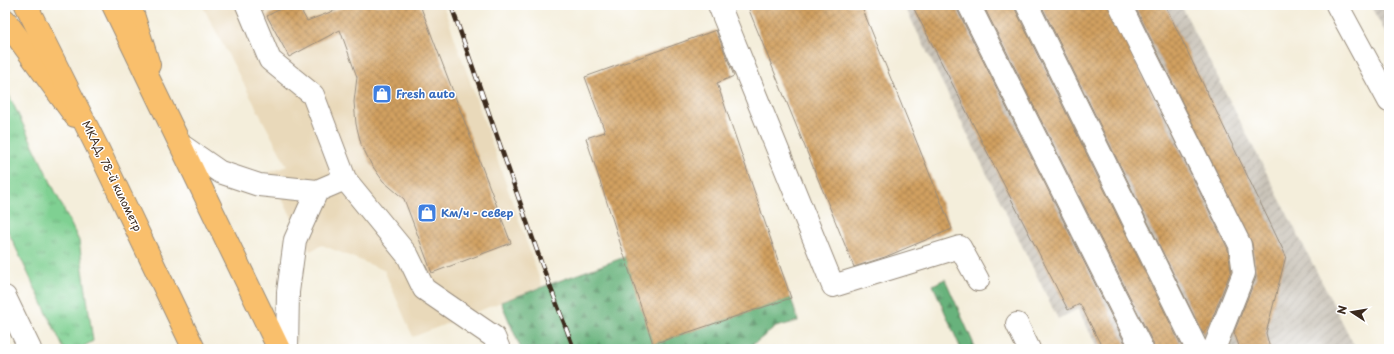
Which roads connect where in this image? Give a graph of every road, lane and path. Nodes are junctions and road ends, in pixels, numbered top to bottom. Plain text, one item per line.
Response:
1 (26, 5) edge
2 (114, 5) edge
3 (130, 5) edge
4 (247, 5) edge
5 (719, 5) edge
6 (969, 5) edge
7 (1027, 5) edge
8 (1120, 5) edge
9 (1337, 5) edge
10 (5, 20) edge
11 (161, 100) junction
12 (1389, 101) edge
13 (184, 147) junction
14 (99, 151) junction
15 (345, 179) junction
16 (317, 191) junction
17 (978, 280) dead end
18 (5, 297) edge
19 (1017, 324) dead end
20 (30, 349) edge
21 (194, 349) edge
22 (279, 349) edge
23 (287, 349) edge
24 (499, 349) edge
25 (1029, 349) edge
26 (1142, 349) edge
27 (1197, 349) edge
28 (1214, 349) edge

1 - 14 main road, МКАД, 78-й километр
2 - 11 main road
3 - 11 main road
4 - 15 lane
5 - 17 lane
6 - 26 lane
7 - 27 lane
8 - 28 lane
9 - 12 lane
10 - 14 main road
11 - 13 main road
13 - 16 lane
13 - 22 main road
14 - 21 main road, МКАД, 78-й километр
15 - 16 lane
15 - 24 lane
16 - 23 lane
18 - 20 lane
19 - 25 lane

